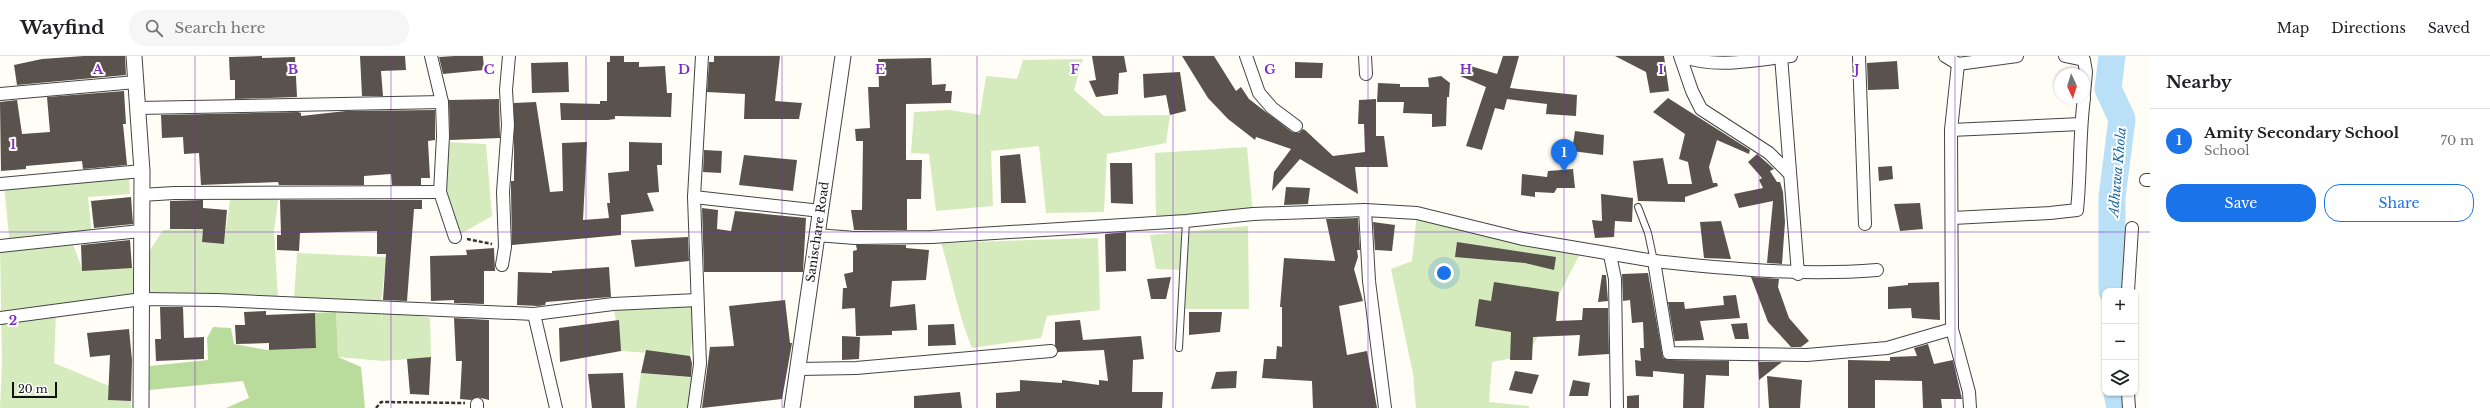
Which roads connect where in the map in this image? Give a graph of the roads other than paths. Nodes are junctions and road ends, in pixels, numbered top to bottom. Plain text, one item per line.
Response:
1 (134, 56) edge
2 (430, 56) edge
3 (509, 56) edge
4 (702, 56) edge
5 (843, 56) edge
6 (1246, 56) edge
7 (1365, 56) edge
8 (1681, 56) edge
9 (1784, 56) edge
10 (1859, 56) edge
11 (1945, 56) edge
12 (2017, 56) edge
13 (2065, 56) edge
14 (1958, 64) junction
15 (2085, 68) edge
16 (1366, 74) dead end
17 (136, 82) junction
18 (0, 94) edge
19 (442, 102) junction
20 (2083, 104) edge
21 (139, 108) junction
22 (2081, 124) junction
23 (1296, 126) dead end
24 (1951, 130) junction
25 (142, 171) junction
26 (1790, 174) junction
27 (0, 184) edge
28 (440, 192) junction
29 (141, 195) junction
30 (694, 198) junction
31 (1638, 207) dead end
32 (1365, 210) junction
33 (821, 211) junction
34 (1954, 218) junction
35 (1186, 222) junction
36 (1864, 224) dead end
37 (2132, 228) dead end
38 (140, 231) junction
39 (816, 235) junction
40 (455, 237) road end
41 (0, 246) edge
42 (1610, 255) junction
43 (1654, 261) junction
44 (502, 266) dead end
45 (1877, 270) dead end
46 (1798, 274) junction
47 (2128, 288) edge
48 (142, 299) junction
49 (698, 300) junction
50 (534, 314) junction
51 (0, 318) edge
52 (1952, 329) junction
53 (1179, 348) dead end
54 (1051, 351) dead end
55 (799, 369) junction
56 (2128, 396) edge
57 (141, 408) edge
58 (556, 408) edge
59 (694, 408) edge
60 (792, 408) edge
61 (1385, 408) edge
62 (1618, 408) edge
63 (1970, 408) edge
64 (2129, 408) edge

1 - 17 street
2 - 19 street
3 - 44 street
4 - 30 street
5 - 33 street, Sanischare Road
6 - 23 street
7 - 16 street
8 - 9 street
8 - 26 street
9 - 26 street
10 - 36 street
11 - 14 street
12 - 14 street
13 - 15 street
14 - 24 street
17 - 18 street
17 - 21 street
19 - 21 street
19 - 28 street
20 - 22 street
21 - 25 street
22 - 24 street
22 - 34 street
24 - 34 street
25 - 27 street
25 - 29 street
26 - 46 street
28 - 29 street
28 - 40 street
29 - 38 street
30 - 33 street
30 - 49 street
31 - 43 lane
32 - 35 street
32 - 42 street
32 - 61 street
33 - 39 street, Sanischare Road
34 - 52 street
35 - 39 street
35 - 53 lane
37 - 47 street
38 - 41 street
38 - 48 street
39 - 55 street, Sanischare Road
42 - 43 street
42 - 62 street
43 - 46 street
43 - 52 street
45 - 46 street
48 - 50 street
48 - 51 street
48 - 57 street
49 - 50 street
49 - 59 street
50 - 58 street
52 - 63 street
54 - 55 street
55 - 60 street, Sanischare Road
56 - 64 street

